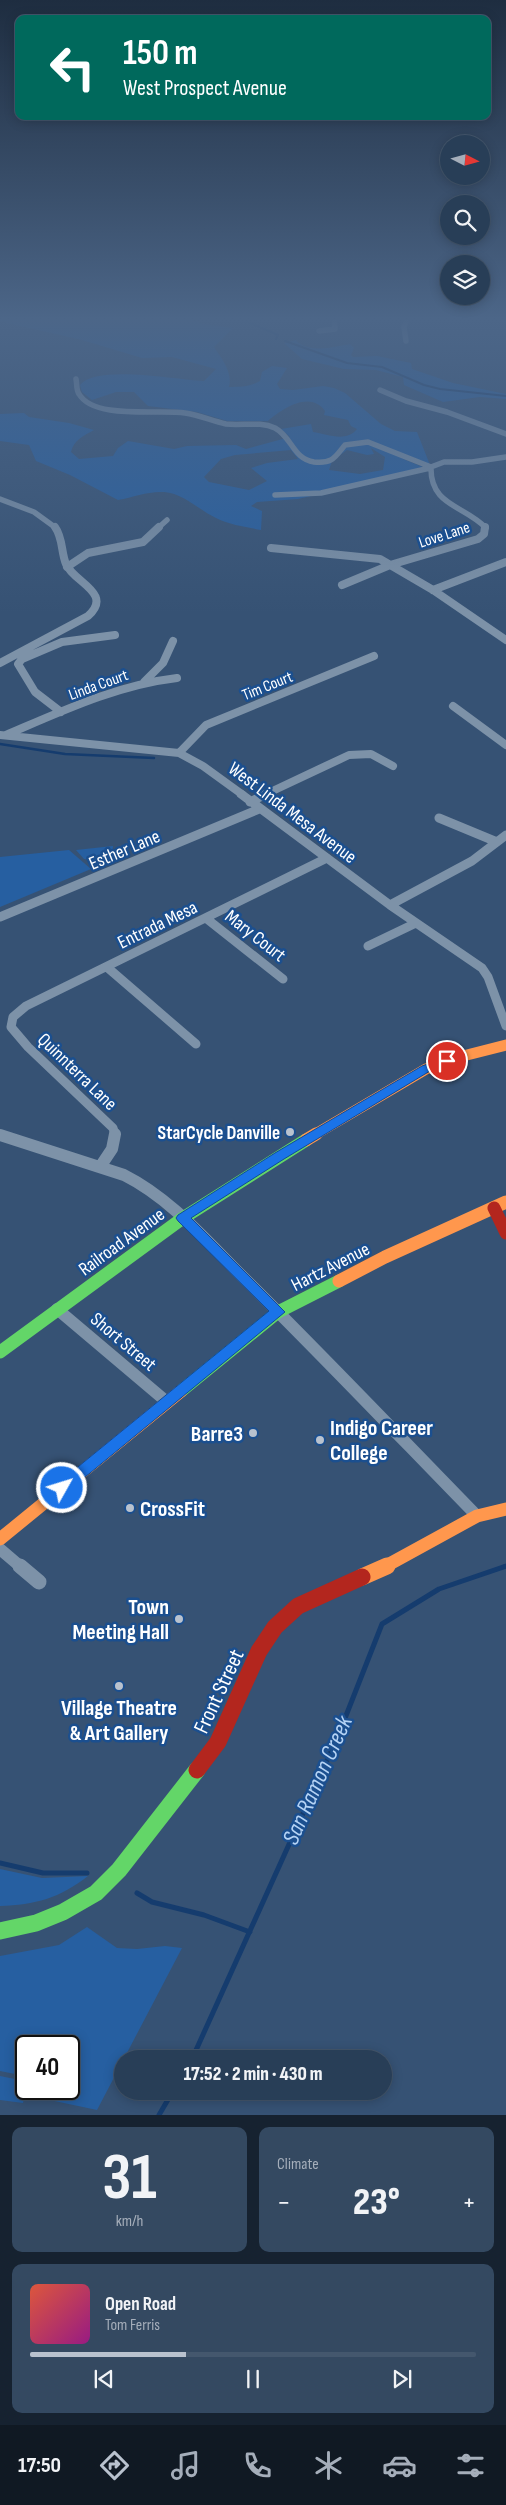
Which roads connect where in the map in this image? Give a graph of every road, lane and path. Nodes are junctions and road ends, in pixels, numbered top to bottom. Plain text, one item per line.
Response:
1 (196, 416) edge
2 (457, 416) edge
3 (506, 434) edge
4 (506, 457) edge
5 (431, 467) junction
6 (275, 495) dead end
7 (0, 499) edge
8 (9, 502) junction
9 (0, 505) edge
10 (167, 520) dead end
11 (271, 548) dead end
12 (506, 562) edge
13 (390, 565) junction
14 (67, 567) junction
15 (342, 584) dead end
16 (433, 590) junction
17 (115, 634) dead end
18 (506, 640) edge
19 (173, 641) dead end
20 (374, 656) dead end
21 (0, 663) edge
22 (177, 678) dead end
23 (144, 682) junction
24 (453, 706) dead end
25 (61, 712) junction
26 (2, 736) edge
27 (506, 745) edge
28 (179, 753) junction
29 (393, 766) dead end
30 (250, 802) junction
31 (259, 808) junction
32 (439, 818) dead end
33 (506, 835) edge
34 (497, 842) junction
35 (327, 858) junction
36 (390, 905) junction
37 (0, 917) edge
38 (207, 919) junction
39 (416, 922) junction
40 (368, 946) dead end
41 (108, 968) junction
42 (283, 980) dead end
43 (11, 1026) joint
44 (506, 1026) edge
45 (196, 1044) dead end
46 (506, 1045) edge
47 (0, 1135) edge
48 (100, 1167) junction
49 (506, 1202) edge
50 (494, 1208) junction
51 (182, 1218) junction
52 (506, 1233) edge
53 (56, 1309) junction
54 (278, 1312) junction
55 (0, 1352) edge
56 (167, 1402) junction
57 (506, 1509) edge
58 (476, 1516) junction
59 (0, 1538) edge
60 (0, 1549) edge
61 (39, 1582) dead end
62 (0, 1931) edge

1 - 5 street
2 - 3 street
4 - 5 street
5 - 6 street
5 - 13 street, Love Lane
7 - 8 street
8 - 9 street
8 - 14 street
10 - 14 street
11 - 13 street, Love Lane
12 - 16 street
13 - 15 street
13 - 16 street, Love Lane
14 - 21 street
16 - 18 street, Love Lane
17 - 25 street
19 - 23 street, Linda Court
20 - 28 street, Tim Court
22 - 23 street, Linda Court
23 - 25 street, Linda Court
24 - 27 street
25 - 26 street, Linda Court
26 - 28 street, West Linda Mesa Avenue
28 - 30 street, West Linda Mesa Avenue
29 - 30 street
30 - 31 street, West Linda Mesa Avenue
31 - 35 street, West Linda Mesa Avenue
31 - 37 street, Esther Lane
32 - 34 street
33 - 34 street
34 - 36 street
35 - 36 street, West Linda Mesa Avenue
35 - 38 street, Entrada Mesa
36 - 39 street, West Linda Mesa Avenue
38 - 41 street, Entrada Mesa
38 - 42 street, Mary Court
39 - 40 street
39 - 44 street, West Linda Mesa Avenue
41 - 43 street, Entrada Mesa
41 - 45 street
43 - 48 street, Quinnterra Lane
46 - 51 street, Railroad Avenue
47 - 48 street
48 - 51 street
49 - 50 street, Hartz Avenue
50 - 52 street
50 - 54 street, Hartz Avenue
51 - 53 street, Railroad Avenue
51 - 54 street
53 - 55 street, Railroad Avenue
53 - 56 street, Short Street
54 - 56 street, Hartz Avenue
54 - 58 street
56 - 59 street, Hartz Avenue
57 - 58 street, Front Street
58 - 62 street, Front Street
60 - 61 street

